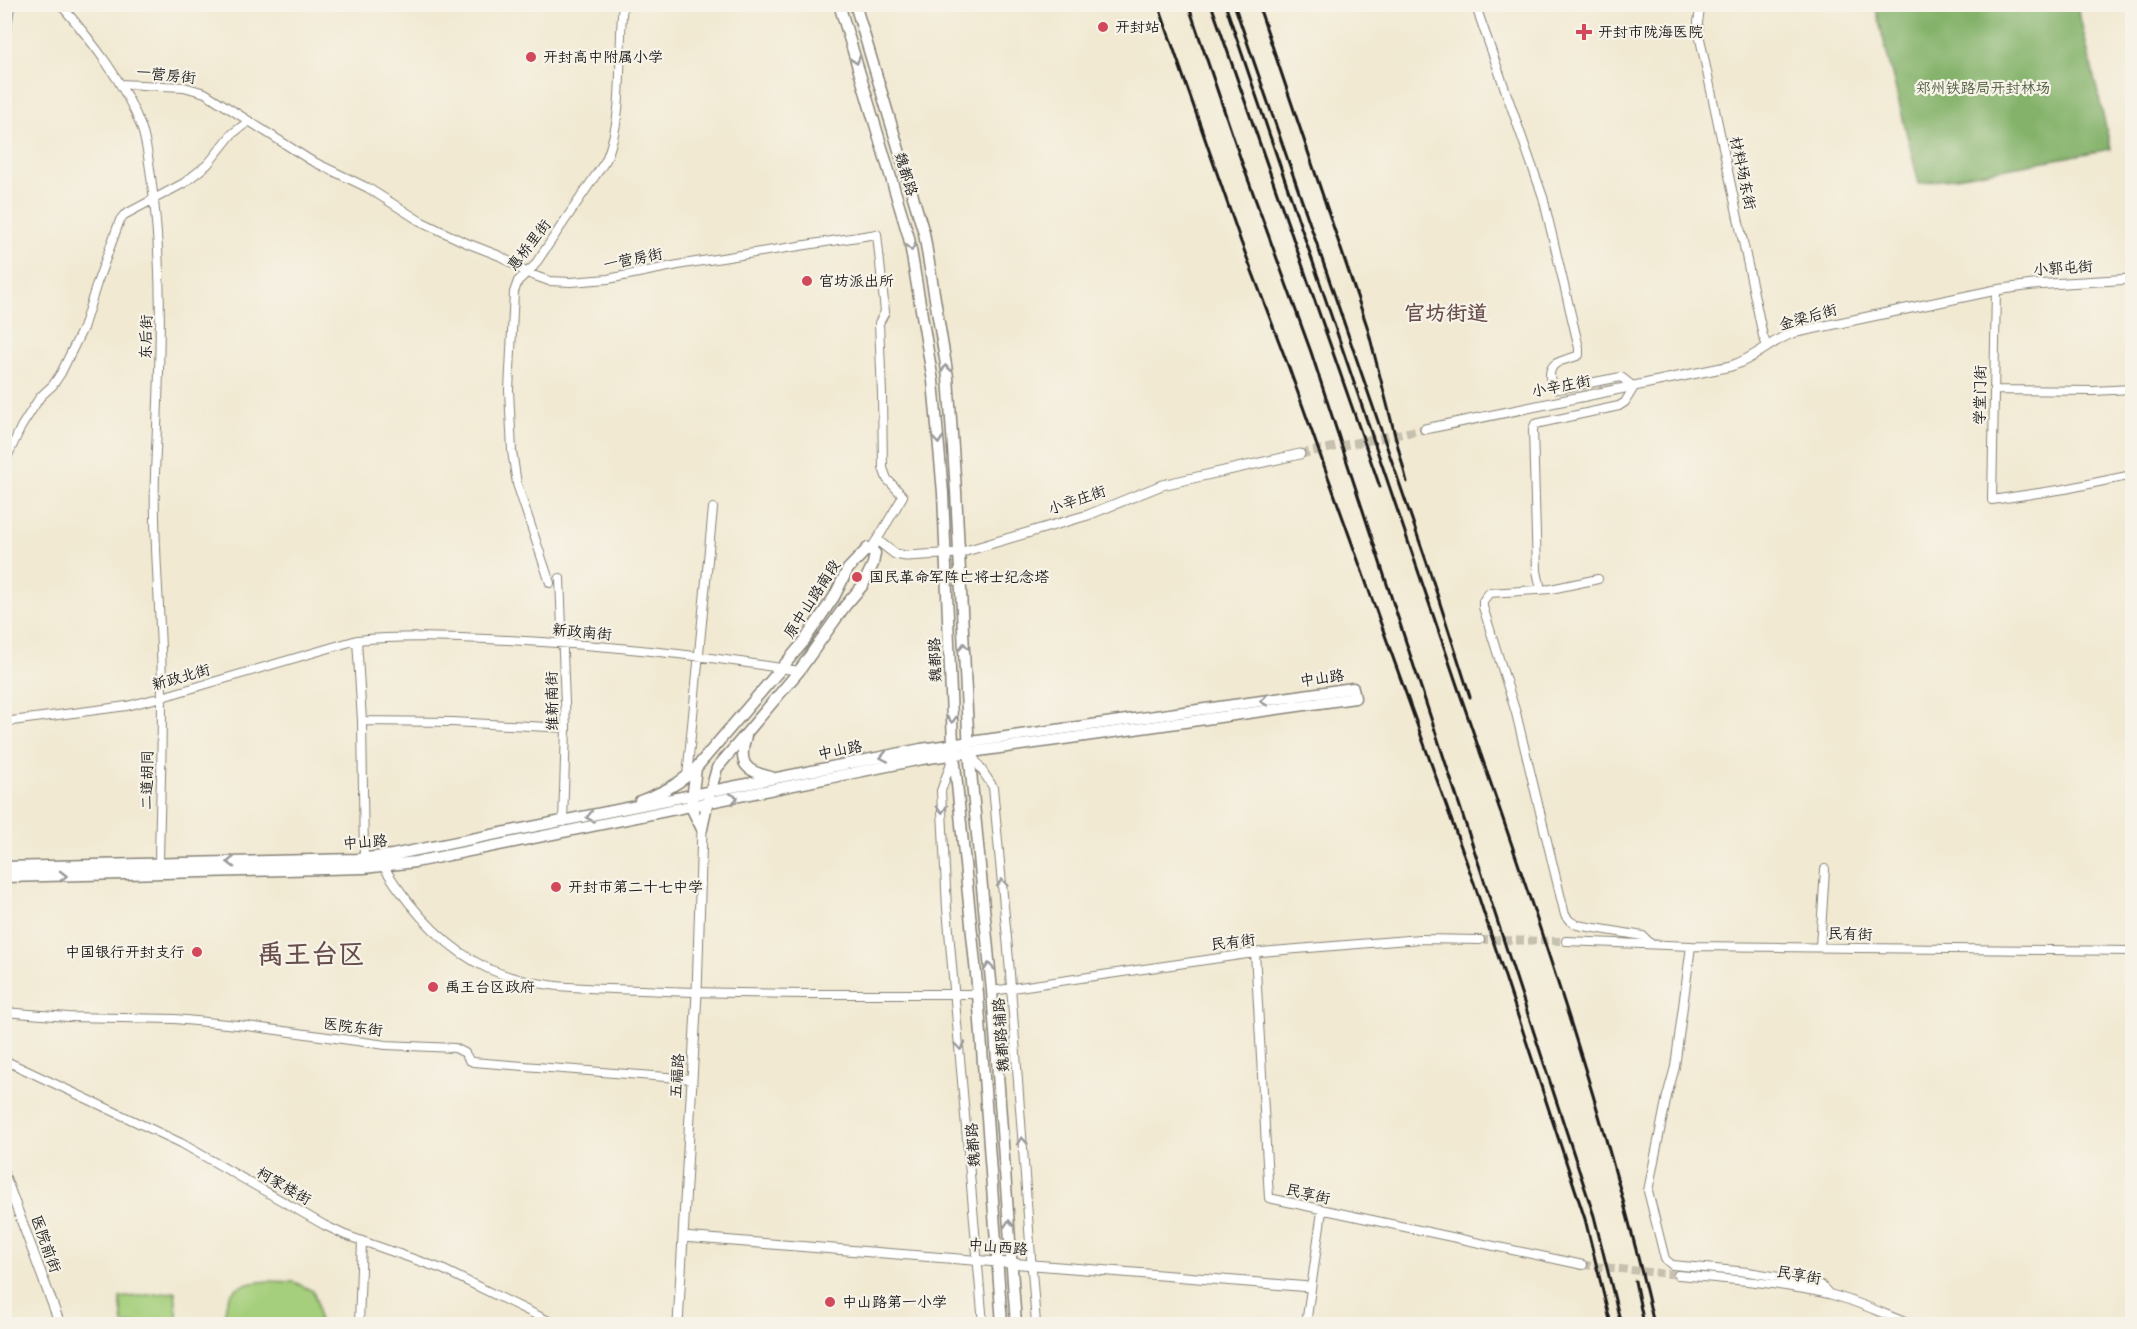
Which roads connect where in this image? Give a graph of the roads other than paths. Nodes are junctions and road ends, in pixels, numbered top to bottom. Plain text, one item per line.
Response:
1 (60, 4) edge
2 (623, 4) edge
3 (839, 4) edge
4 (855, 4) edge
5 (1475, 4) edge
6 (1701, 4) edge
7 (10, 5) edge
8 (4, 6) edge
9 (4, 41) edge
10 (120, 84) junction
11 (249, 121) junction
12 (153, 200) junction
13 (527, 273) junction
14 (2133, 279) edge
15 (1996, 290) junction
16 (1767, 346) junction
17 (1634, 387) junction
18 (2133, 389) edge
19 (1994, 390) junction
20 (1425, 429) tunnel mouth
21 (1300, 454) tunnel mouth
22 (4, 464) edge
23 (2133, 475) edge
24 (713, 508) dead end
25 (874, 544) junction
26 (959, 553) junction
27 (945, 554) junction
28 (560, 578) dead end
29 (1598, 579) dead end
30 (550, 583) dead end
31 (1540, 590) junction
32 (360, 639) junction
33 (564, 644) junction
34 (698, 656) junction
35 (783, 668) junction
36 (799, 671) junction
37 (162, 697) junction
38 (362, 721) junction
39 (4, 722) edge
40 (566, 728) junction
41 (746, 736) junction
42 (969, 746) junction
43 (954, 749) junction
44 (696, 768) junction
45 (687, 777) junction
46 (777, 778) junction
47 (711, 791) junction
48 (693, 795) junction
49 (707, 804) junction
50 (691, 807) junction
51 (613, 812) junction
52 (563, 822) junction
53 (702, 829) junction
54 (364, 859) junction
55 (159, 863) junction
56 (383, 866) junction
57 (4, 867) edge
58 (1825, 869) dead end
59 (4, 877) edge
60 (1480, 940) tunnel mouth
61 (1566, 941) tunnel mouth
62 (1651, 945) junction
63 (1691, 946) junction
64 (1820, 947) junction
65 (2133, 951) edge
66 (1255, 952) junction
67 (1011, 989) junction
68 (992, 991) junction
69 (697, 993) junction
70 (955, 994) junction
71 (978, 994) junction
72 (4, 1012) edge
73 (4, 1060) edge
74 (692, 1079) junction
75 (4, 1174) edge
76 (1322, 1211) junction
77 (683, 1237) junction
78 (362, 1241) junction
79 (977, 1260) junction
80 (997, 1262) junction
81 (1012, 1263) junction
82 (1031, 1264) junction
83 (1583, 1265) tunnel mouth
84 (1678, 1275) tunnel mouth
85 (1310, 1287) junction
86 (1829, 1294) junction
87 (60, 1324) edge
88 (359, 1324) edge
89 (555, 1324) edge
90 (678, 1324) edge
91 (983, 1324) edge
92 (1002, 1324) edge
93 (1016, 1324) edge
94 (1036, 1324) edge
95 (1306, 1324) edge
96 (1911, 1324) edge

1 - 10 street, 东后街
2 - 13 street, 惠桥里街
3 -> 27 main road, 魏都路
26 -> 4 main road, 魏都路
5 - 17 street
6 - 16 street, 材料场东街
7 - 8 street
7 - 9 street
10 - 11 street, 一营房街
10 - 12 street, 东后街
11 - 12 street
11 - 13 street, 一营房街
12 - 22 street
12 - 37 street, 东后街
13 - 25 street, 一营房街
13 - 30 street, 惠桥里街
14 - 15 street, 小郭屯街
15 - 16 street, 金梁后街
15 - 19 street, 学堂门街
16 - 17 street, 金梁后街
17 - 20 street, 小辛庄街
17 - 31 street
18 - 19 street
19 - 23 street, 学堂门街
21 - 26 street, 小辛庄街
24 - 34 street
25 - 27 street, 小辛庄街
25 - 35 main road, 原中山路南段
25 - 36 main road, 原中山路南段
26 - 27 street, 小辛庄街
42 -> 26 main road, 魏都路
27 -> 43 main road, 魏都路
28 - 33 street, 维新南街
29 - 31 street
31 - 62 street
32 - 33 street, 新政南街
32 - 37 street, 新政北街
32 - 38 street
33 - 34 street, 新政南街
33 - 40 street, 维新南街
34 - 35 street, 新政南街
34 - 45 street
35 - 36 street, 新政南街
35 - 44 main road, 原中山路南段
36 - 41 main road, 原中山路南段
37 - 39 street, 新政北街
37 - 55 street, 二道胡同
38 - 40 street
38 - 54 street
40 - 52 street, 维新南街
41 - 46 main road
41 - 47 main road, 原中山路南段
42 -> 42 main road, 中山路
42 - 43 main road, 中山路
67 -> 42 street, 魏都路辅路
68 -> 42 main road, 魏都路
43 -> 46 main road, 中山路
49 -> 43 main road, 中山路
43 -> 70 street
43 - 71 main road, 魏都路
44 - 45 main road, 原中山路南段
44 - 48 main road
45 - 51 main road, 原中山路南段
46 - 47 main road, 中山路
47 - 48 main road, 中山路
47 - 49 main road, 原中山路南段
48 - 50 main road
48 - 51 main road, 中山路
49 - 50 main road, 中山路
49 - 53 main road, 原中山路南段
50 - 53 main road
50 - 56 main road, 中山路
51 -> 52 main road, 中山路
52 - 54 main road, 中山路
53 - 69 street, 五福路
54 -> 55 main road, 中山路
55 - 57 main road, 中山路
59 -> 56 main road, 中山路
56 - 69 street
58 - 64 street
60 - 66 street, 民有街
61 - 62 street, 民有街
62 - 63 street, 民有街
63 - 64 street, 民有街
63 - 86 street
64 - 65 street, 民有街
66 - 67 street, 民有街
66 - 76 street, 民享街
67 - 68 street, 民有街
82 -> 67 street, 魏都路辅路
81 -> 68 main road, 魏都路
69 - 70 street
69 - 74 street, 五福路
70 - 71 street
70 -> 79 street
71 - 80 main road, 魏都路
72 - 74 street, 医院东街
73 - 78 street, 柯家楼街
74 - 77 street, 五福路
75 - 87 street, 医院前街
76 - 83 street, 民享街
76 - 85 street
77 - 79 street, 中山西路
77 - 90 street, 五福路
78 - 88 street
78 - 89 street, 柯家楼街
79 - 80 street, 中山西路
79 - 91 street
80 - 81 street, 中山西路
80 - 92 main road, 魏都路
81 - 82 street, 中山西路
81 - 93 main road, 魏都路
82 - 85 street, 中山西路
82 - 94 street, 魏都路辅路
84 - 86 street, 民享街
85 - 95 street
86 - 96 street, 民享街

